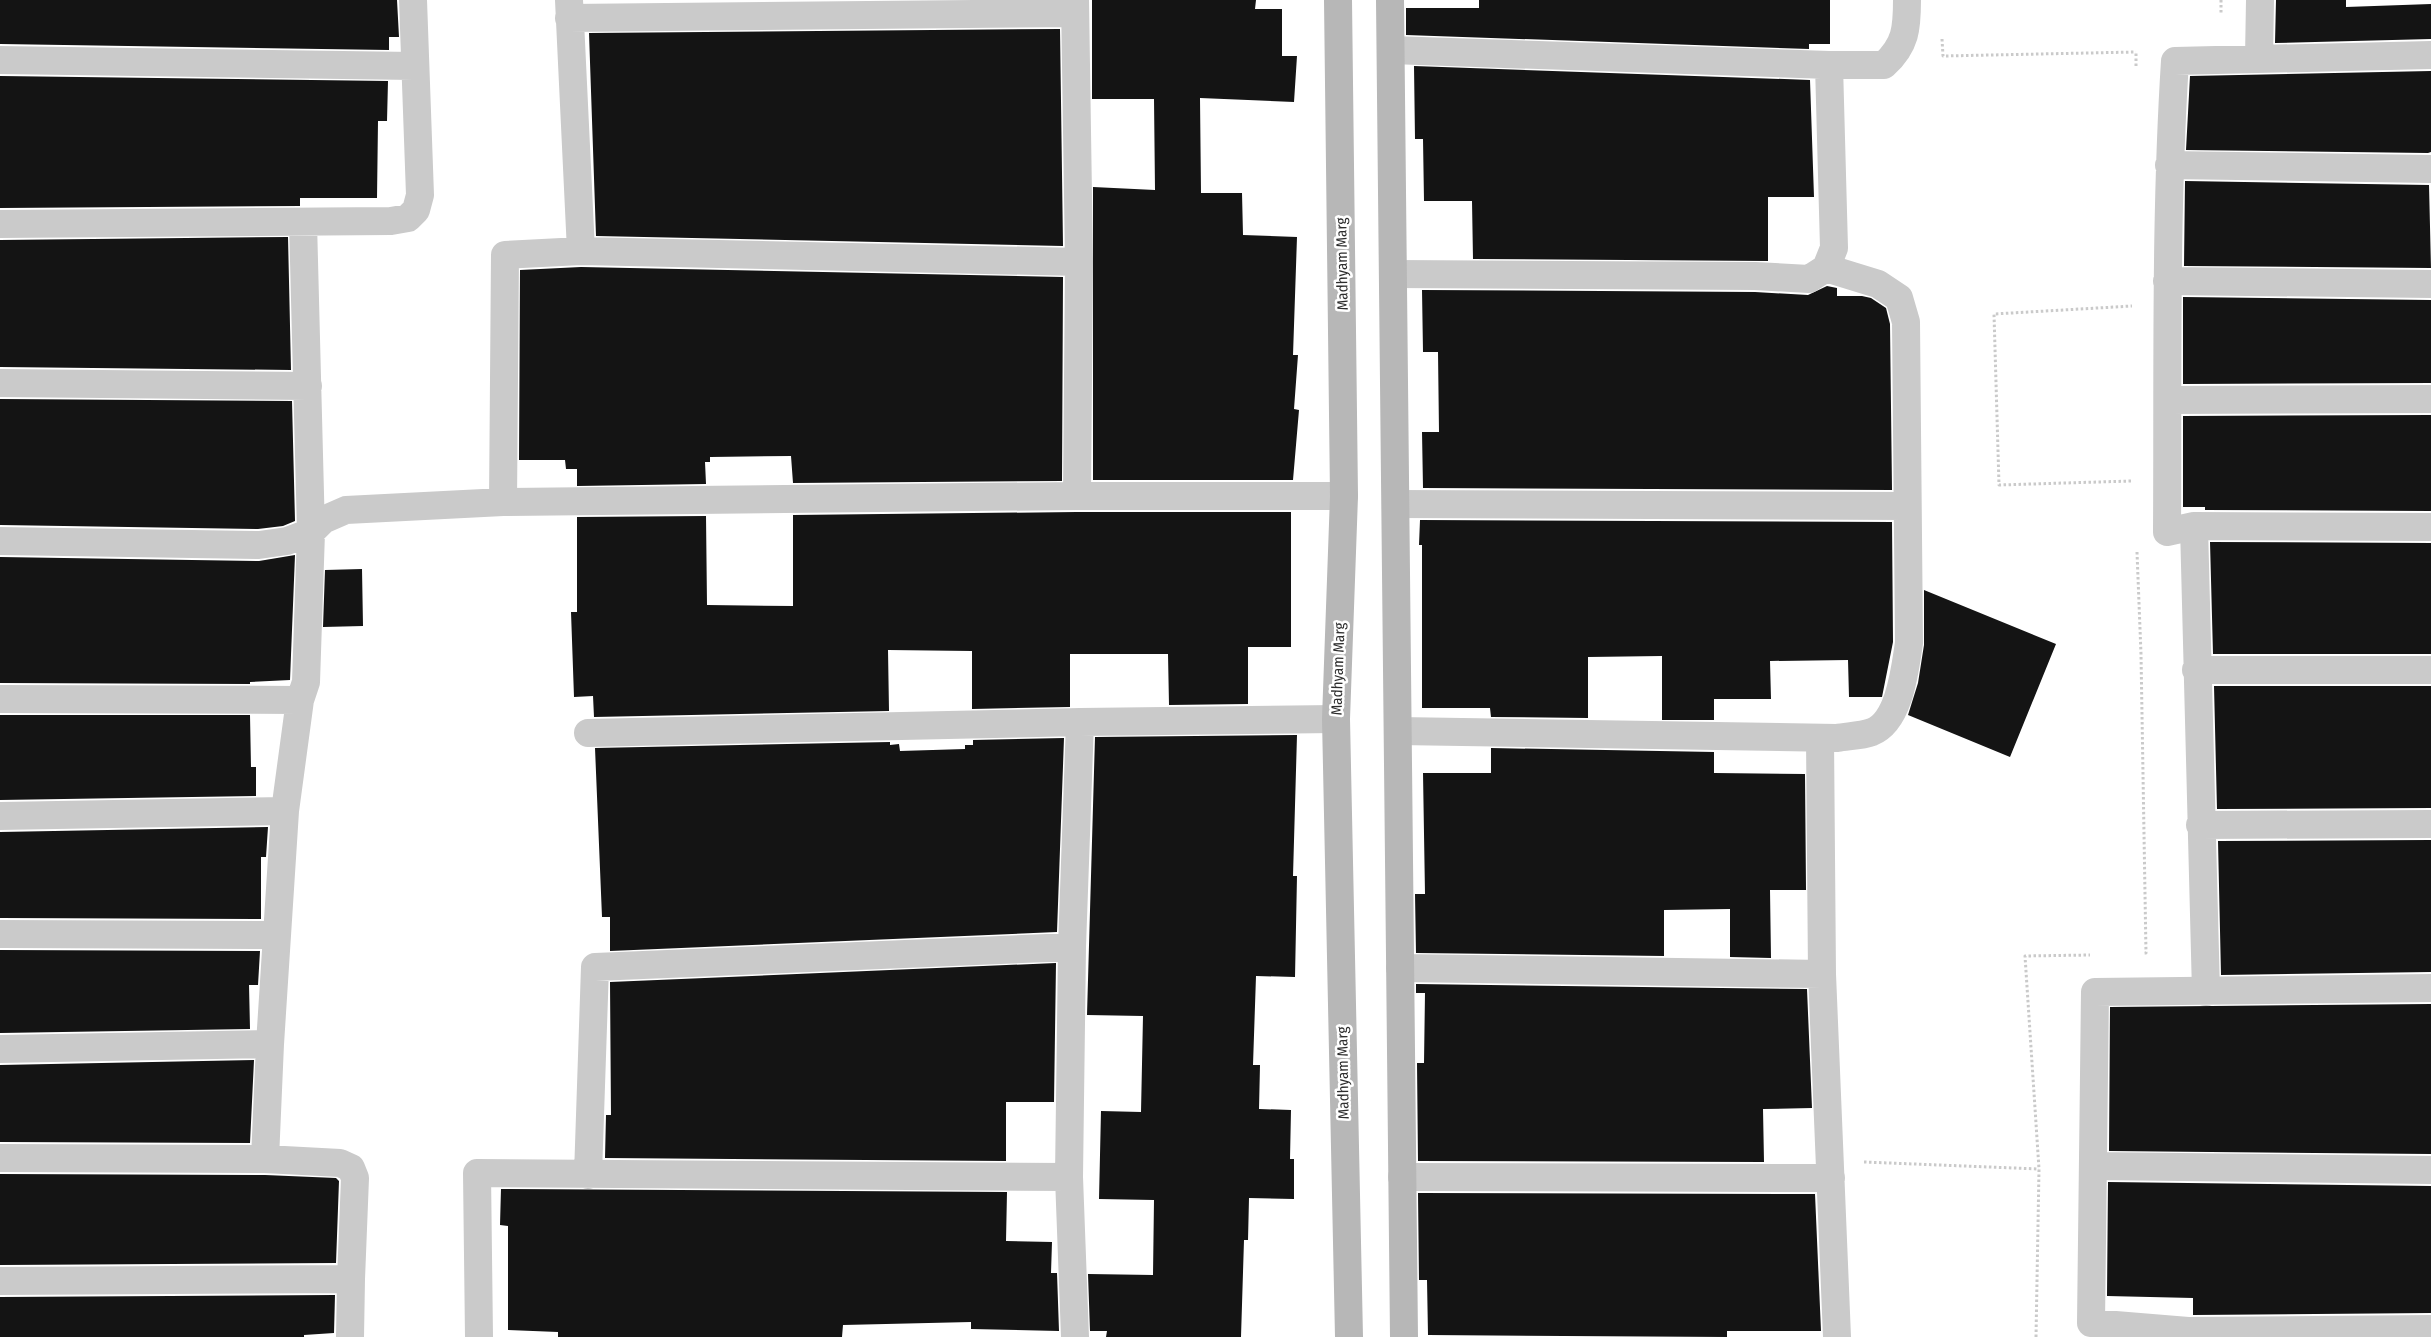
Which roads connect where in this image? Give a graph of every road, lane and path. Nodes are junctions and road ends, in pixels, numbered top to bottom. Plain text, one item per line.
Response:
1 (413, 0) edge
2 (1338, 0) edge
3 (1390, 0) edge
4 (1907, 0) edge
5 (2260, 0) edge
6 (1075, 6) edge
7 (569, 9) edge
8 (1942, 38) dead end
9 (1391, 50) junction
10 (2136, 52) dead end
11 (2431, 55) edge
12 (2259, 58) junction
13 (0, 60) edge
14 (1829, 65) junction
15 (414, 66) junction
16 (2169, 165) junction
17 (2431, 169) edge
18 (303, 222) junction
19 (0, 224) edge
20 (581, 251) junction
21 (1079, 262) junction
22 (1826, 268) junction
23 (1393, 274) junction
24 (2167, 281) junction
25 (2431, 284) edge
26 (2134, 306) dead end
27 (0, 383) edge
28 (308, 386) junction
29 (2431, 399) edge
30 (2168, 400) junction
31 (2134, 481) dead end
32 (1077, 496) junction
33 (1344, 496) junction
34 (503, 502) junction
35 (1396, 504) junction
36 (1907, 506) junction
37 (2194, 526) junction
38 (2431, 527) edge
39 (311, 532) junction
40 (0, 541) edge
41 (2137, 548) dead end
42 (2196, 670) junction
43 (2431, 670) edge
44 (0, 699) edge
45 (300, 700) junction
46 (1336, 720) junction
47 (1080, 722) junction
48 (1398, 731) junction
49 (588, 733) dead end
50 (1820, 738) junction
51 (285, 811) junction
52 (0, 816) edge
53 (2431, 824) edge
54 (2200, 825) junction
55 (0, 934) edge
56 (276, 935) junction
57 (1072, 947) junction
58 (2136, 953) dead end
59 (2099, 954) dead end
60 (1400, 968) junction
61 (1822, 974) junction
62 (2431, 988) edge
63 (2206, 992) junction
64 (270, 1044) junction
65 (0, 1049) edge
66 (0, 1158) edge
67 (265, 1159) junction
68 (1860, 1162) dead end
69 (2094, 1166) junction
70 (2039, 1169) junction
71 (2431, 1170) edge
72 (588, 1175) junction
73 (1069, 1177) junction
74 (1402, 1178) junction
75 (1831, 1178) junction
76 (351, 1279) junction
77 (0, 1281) edge
78 (2431, 1329) edge
79 (2188, 1334) edge
80 (350, 1337) edge
81 (479, 1337) edge
82 (1075, 1337) edge
83 (1349, 1337) edge
84 (1404, 1337) edge
85 (1837, 1337) edge
86 (2036, 1337) edge

1 - 15 street
2 - 33 street, Madhyam Marg
3 - 9 street
4 - 14 street
5 - 12 street
6 - 7 street
6 - 21 street
7 - 20 street
8 - 10 path
9 - 14 street
9 - 23 street
11 - 12 street
12 - 16 street
13 - 15 street
14 - 22 street
15 - 18 street
16 - 17 street
16 - 24 street
18 - 19 street
18 - 28 street
20 - 21 street
20 - 34 street
21 - 32 street
22 - 23 street
22 - 36 street
23 - 35 street
24 - 25 street
24 - 30 street
26 - 31 path
27 - 28 street
28 - 39 street
29 - 30 street
30 - 37 street
32 - 33 street
32 - 34 street
33 - 46 street, Madhyam Marg
34 - 39 street
35 - 36 street
35 - 48 street
36 - 50 street
37 - 38 street
37 - 42 street
39 - 40 street
39 - 45 street
41 - 58 path
42 - 43 street
42 - 54 street
44 - 45 street
45 - 51 street
46 - 47 street
46 - 83 street, Madhyam Marg
47 - 49 street
47 - 57 street
48 - 50 street
48 - 60 street
50 - 61 street
51 - 52 street
51 - 56 street
53 - 54 street
54 - 63 street
55 - 56 street
56 - 64 street
57 - 72 street
57 - 73 street
59 - 70 path
60 - 61 street
60 - 74 street
61 - 75 street
62 - 63 street
63 - 69 street
64 - 65 street
64 - 67 street
66 - 67 street
67 - 76 street
68 - 70 path
69 - 71 street
69 - 79 street
70 - 86 path
72 - 73 street
72 - 81 street
73 - 82 street
74 - 75 street
74 - 84 street
75 - 85 street
76 - 77 street
76 - 80 street
78 - 79 street

